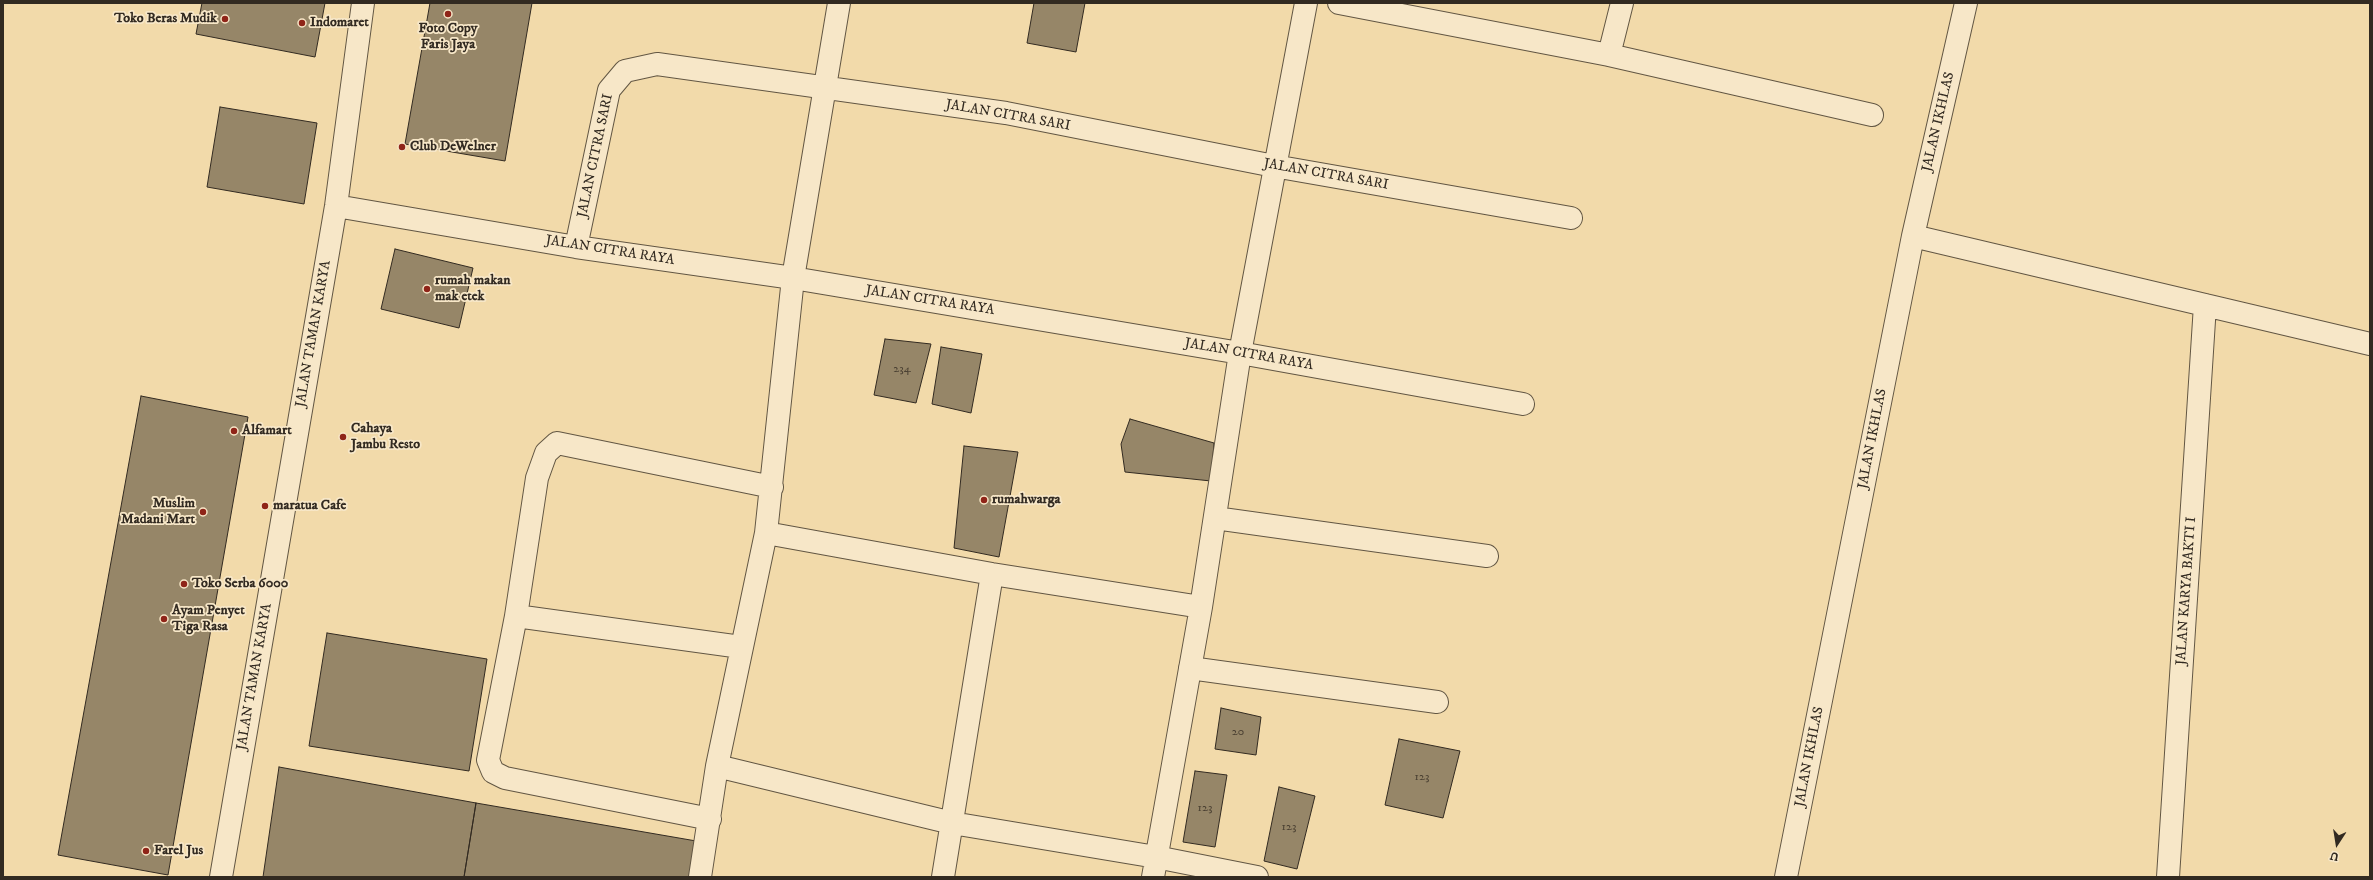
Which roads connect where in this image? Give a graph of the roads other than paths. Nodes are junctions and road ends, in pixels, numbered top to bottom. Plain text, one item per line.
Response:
1 (363, 3) edge
2 (839, 3) edge
3 (1306, 3) edge
4 (1339, 3) edge
5 (1622, 3) edge
6 (1966, 3) edge
7 (1609, 55) junction
8 (824, 87) junction
9 (1872, 115) dead end
10 (1274, 166) junction
11 (336, 206) junction
12 (1571, 218) dead end
13 (1913, 236) junction
14 (576, 247) junction
15 (792, 278) junction
16 (2205, 305) junction
17 (2370, 344) edge
18 (1240, 353) junction
19 (1523, 404) dead end
20 (772, 486) junction
21 (1215, 518) junction
22 (766, 533) junction
23 (1487, 556) dead end
24 (992, 574) junction
25 (1201, 607) junction
26 (516, 616) junction
27 (741, 647) junction
28 (1190, 668) junction
29 (1437, 702) dead end
30 (717, 766) junction
31 (710, 819) junction
32 (952, 823) junction
33 (1154, 867) edge
34 (221, 877) edge
35 (700, 877) edge
36 (943, 877) edge
37 (1257, 877) edge
38 (1786, 877) edge
39 (2168, 877) edge

1 - 11 street, JALAN TAMAN KARYA
2 - 8 street
3 - 10 street
4 - 7 street
5 - 7 street
6 - 13 street, JALAN IKHLAS
7 - 9 street
8 - 10 street, JALAN CITRA SARI
8 - 14 street, JALAN CITRA SARI
8 - 15 street
10 - 12 street, JALAN CITRA SARI
10 - 18 street
11 - 14 street, JALAN CITRA RAYA
11 - 34 street, JALAN TAMAN KARYA
13 - 16 street
13 - 38 street, JALAN IKHLAS
14 - 15 street, JALAN CITRA RAYA
15 - 18 street, JALAN CITRA RAYA
15 - 20 street
16 - 17 street
16 - 39 street, JALAN KARYA BAKTI I
18 - 19 street, JALAN CITRA RAYA
18 - 21 street
20 - 22 street
20 - 26 street
21 - 23 street
21 - 25 street
22 - 24 street
22 - 27 street
24 - 25 street
24 - 32 street
25 - 28 street
26 - 27 street
26 - 31 street
27 - 30 street
28 - 29 street
28 - 33 street
30 - 31 street
30 - 32 street
31 - 35 street
32 - 33 street
32 - 36 street
33 - 37 street

